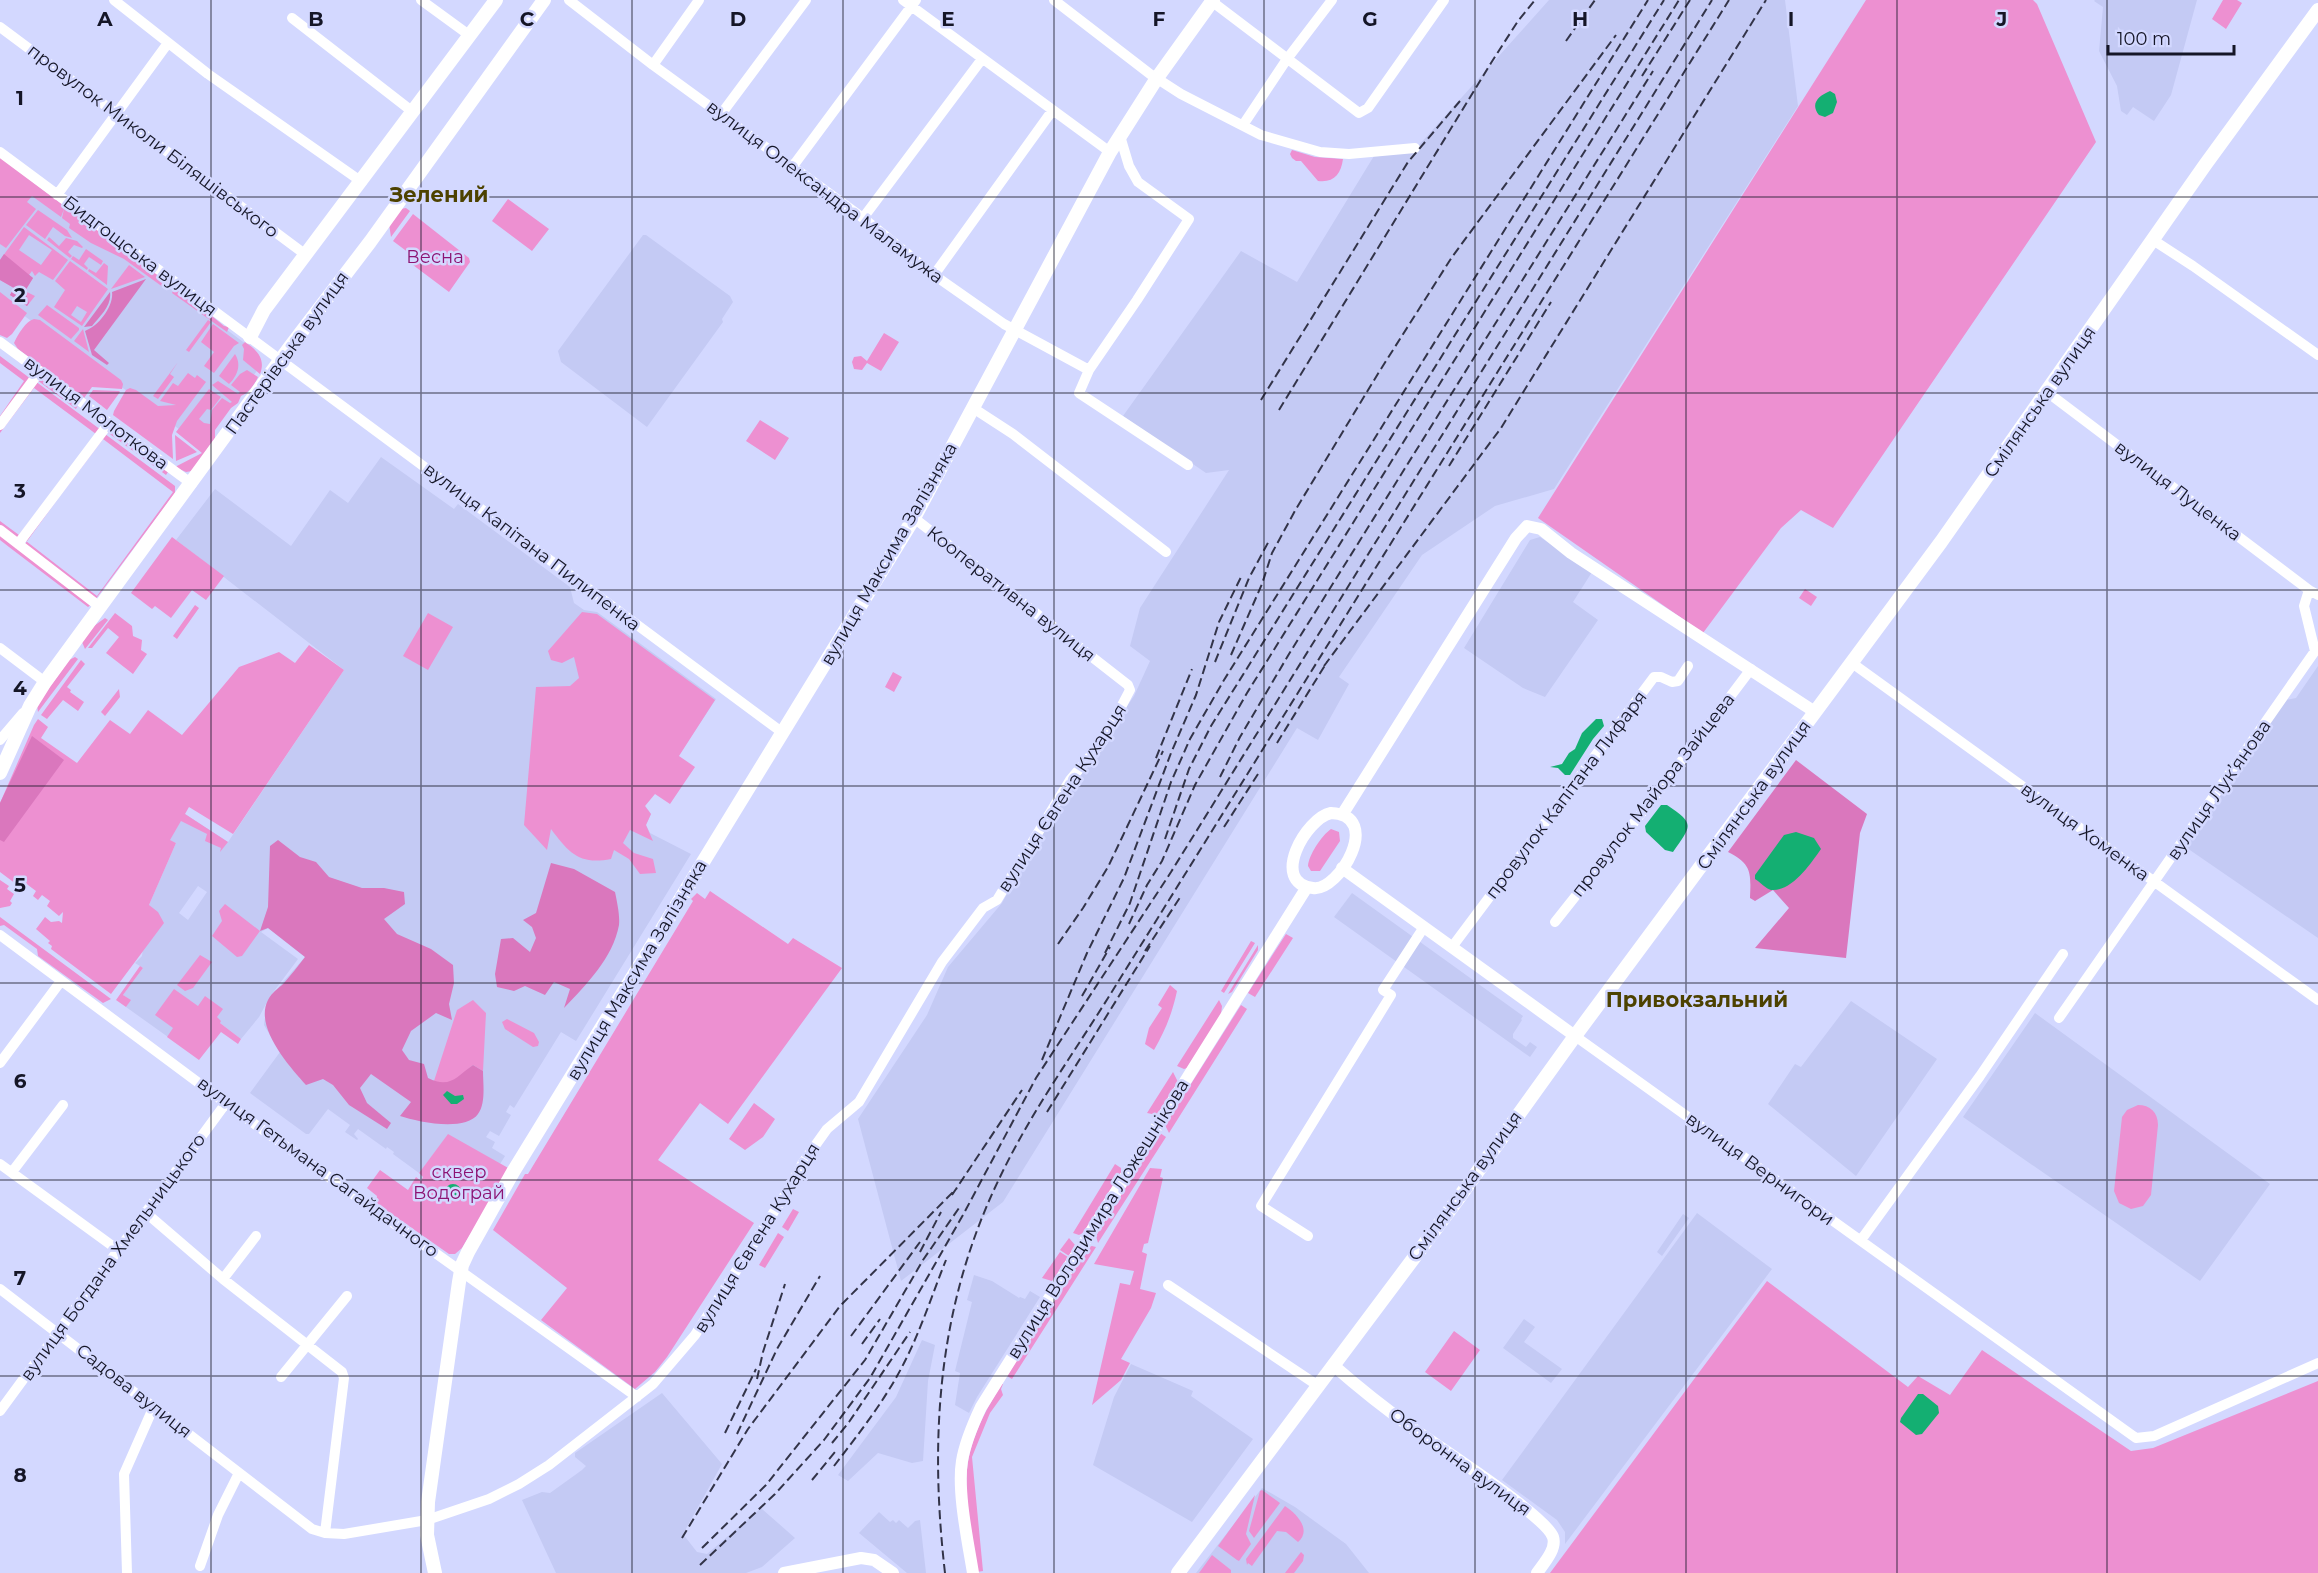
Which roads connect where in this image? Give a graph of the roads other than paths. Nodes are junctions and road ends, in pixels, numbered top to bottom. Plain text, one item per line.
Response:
1 (114, 0) edge
2 (421, 0) edge
3 (496, 0) edge
4 (544, 0) edge
5 (569, 0) edge
6 (699, 0) edge
7 (806, 0) edge
8 (1054, 0) edge
9 (1332, 0) edge
10 (1444, 0) edge
11 (1212, 1) edge
12 (910, 2) edge
13 (2318, 10) edge
14 (292, 18) dead end
15 (0, 27) edge
16 (469, 35) junction
17 (168, 44) junction
18 (982, 59) junction
19 (1287, 59) junction
20 (653, 65) junction
21 (1157, 78) junction
22 (1052, 111) junction
23 (413, 112) junction
24 (722, 113) junction
25 (116, 114) junction
26 (1243, 125) junction
27 (1120, 136) junction
28 (1414, 148) dead end
29 (0, 152) edge
30 (1110, 152) junction
31 (793, 166) junction
32 (362, 182) junction
33 (57, 195) junction
34 (863, 218) junction
35 (2153, 240) junction
36 (306, 255) junction
37 (934, 275) junction
38 (1014, 332) junction
39 (250, 338) junction
40 (0, 342) edge
41 (2318, 355) edge
42 (281, 361) junction
43 (1089, 370) junction
44 (40, 371) junction
45 (2047, 392) junction
46 (973, 408) junction
47 (110, 423) junction
48 (0, 425) edge
49 (1188, 465) dead end
50 (192, 484) junction
51 (914, 518) junction
52 (0, 530) edge
53 (18, 544) junction
54 (1167, 552) dead end
55 (2313, 593) edge
56 (100, 608) junction
57 (0, 648) edge
58 (1852, 663) junction
59 (1688, 666) dead end
60 (1751, 669) junction
61 (1108, 670) joint
62 (45, 682) junction
63 (30, 706) junction
64 (1815, 712) junction
65 (783, 733) junction
66 (0, 740) edge
67 (0, 773) edge
68 (1342, 815) junction
69 (1342, 868) junction
70 (2155, 882) junction
71 (1307, 886) junction
72 (1556, 922) dead end
73 (1424, 927) junction
74 (0, 935) edge
75 (1452, 947) junction
76 (2063, 954) dead end
77 (61, 981) junction
78 (2318, 1000) edge
79 (2059, 1018) dead end
80 (1575, 1036) junction
81 (0, 1063) edge
82 (226, 1103) junction
83 (63, 1105) dead end
84 (0, 1164) edge
85 (12, 1172) junction
86 (146, 1212) junction
87 (256, 1236) dead end
88 (1308, 1236) dead end
89 (1861, 1240) junction
90 (118, 1250) junction
91 (460, 1271) junction
92 (223, 1280) junction
93 (1168, 1286) dead end
94 (0, 1289) edge
95 (347, 1296) dead end
96 (58, 1332) junction
97 (308, 1345) junction
98 (2318, 1363) edge
99 (1333, 1365) junction
100 (281, 1377) dead end
101 (1317, 1385) junction
102 (637, 1397) junction
103 (154, 1406) junction
104 (0, 1411) edge
105 (239, 1473) junction
106 (427, 1521) junction
107 (324, 1533) junction
108 (200, 1566) dead end
109 (127, 1573) edge
110 (435, 1573) edge
111 (784, 1573) edge
112 (893, 1573) edge
113 (973, 1573) edge
114 (1178, 1573) edge
115 (1537, 1573) edge

1 - 17 street
2 - 16 street
3 - 16 main road
4 - 42 main road, Пастерівська вулиця
5 - 20 street, вулиця Олександра Маламужа
6 - 20 street
7 - 24 street
8 - 21 street
9 - 19 street
10 - 19 street
11 - 19 street
11 - 21 main road, вулиця Максима Залізняка
12 - 18 street
12 - 31 street
13 - 35 main road, Смілянська вулиця
14 - 23 street
15 - 25 street, провулок Миколи Біляшівського
16 - 23 main road
17 - 25 street
17 - 32 street
18 - 22 street
18 - 34 street
19 - 26 street
20 - 24 street, вулиця Олександра Маламужа
21 - 26 street
21 - 27 main road, вулиця Максима Залізняка
22 - 30 street
22 - 37 street
23 - 32 main road
24 - 31 street, вулиця Олександра Маламужа
25 - 33 street
25 - 36 street, провулок Миколи Біляшівського
26 - 28 street
27 - 30 main road, вулиця Максима Залізняка
27 - 43 street
29 - 33 street, Бидгощська вулиця
30 - 38 main road, вулиця Максима Залізняка
31 - 34 street, вулиця Олександра Маламужа
32 - 36 main road
33 - 39 street, Бидгощська вулиця
34 - 37 street, вулиця Олександра Маламужа
35 - 41 street
35 - 45 main road, Смілянська вулиця
36 - 39 main road
37 - 38 street, вулиця Олександра Маламужа
38 - 43 street, вулиця Олександра Маламужа
38 - 46 main road, вулиця Максима Залізняка
39 - 42 street, Бидгощська вулиця
40 - 44 street, вулиця Молоткова
42 - 50 main road, Пастерівська вулиця
42 - 65 street, вулиця Капітана Пилипенка
43 - 49 street
44 - 47 street, вулиця Молоткова
44 - 48 street
45 - 55 street, вулиця Луценка
45 - 58 main road, Смілянська вулиця
46 - 51 main road, вулиця Максима Залізняка
46 - 54 street
47 - 50 street, вулиця Молоткова
47 - 53 street
50 - 56 main road, Пастерівська вулиця
51 - 61 street, Кооперативна вулиця
51 - 65 main road, вулиця Максима Залізняка
52 - 53 street
53 - 56 street
55 - 70 street, вулиця Лукʼянова
56 - 62 main road, Пастерівська вулиця
57 - 62 street
58 - 64 main road, Смілянська вулиця
58 - 70 street, вулиця Хоменка
59 - 75 street, провулок Капітана Лифаря
60 - 64 street
60 - 68 street
60 - 72 street, провулок Майора Зайцева
61 - 102 street, вулиця Євгена Кухарця
62 - 63 main road, Пастерівська вулиця
63 - 66 street, Пастерівська вулиця
63 - 67 main road, Пастерівська вулиця
64 - 80 main road, Смілянська вулиця
65 - 91 main road, вулиця Максима Залізняка
68 - 69 street
68 - 71 street
69 - 71 street
69 - 73 street, вулиця Вернигори
70 - 78 street, вулиця Хоменка
70 - 79 street, вулиця Лукʼянова
71 - 113 street, вулиця Володимира Ложешнікова
73 - 75 street, вулиця Вернигори
73 - 88 street
74 - 77 street, вулиця Гетьмана Сагайдачного
75 - 80 street, вулиця Вернигори
76 - 89 street
77 - 81 street
77 - 82 street, вулиця Гетьмана Сагайдачного
80 - 89 street, вулиця Вернигори
80 - 99 main road, Смілянська вулиця
82 - 86 street, вулиця Богдана Хмельницького
82 - 91 street, вулиця Гетьмана Сагайдачного
83 - 85 street
84 - 85 street
85 - 90 street
86 - 90 street, вулиця Богдана Хмельницького
86 - 92 street
87 - 92 street
89 - 98 street, вулиця Вернигори
90 - 96 street, вулиця Богдана Хмельницького
91 - 102 street, вулиця Гетьмана Сагайдачного
91 - 106 main road, вулиця Максима Залізняка
92 - 97 street
93 - 101 street
94 - 96 street, Садова вулиця
95 - 97 street
96 - 103 street, Садова вулиця
96 - 104 street, вулиця Богдана Хмельницького
97 - 100 street
97 - 107 street
99 - 101 main road, Смілянська вулиця
99 - 115 street, Оборонна вулиця
101 - 114 main road, Смілянська вулиця
102 - 106 street, вулиця Євгена Кухарця
103 - 105 street, Садова вулиця
103 - 109 street
105 - 107 street, Садова вулиця
105 - 108 street
106 - 107 street, Садова вулиця
106 - 110 main road, вулиця Максима Залізняка
111 - 112 street

